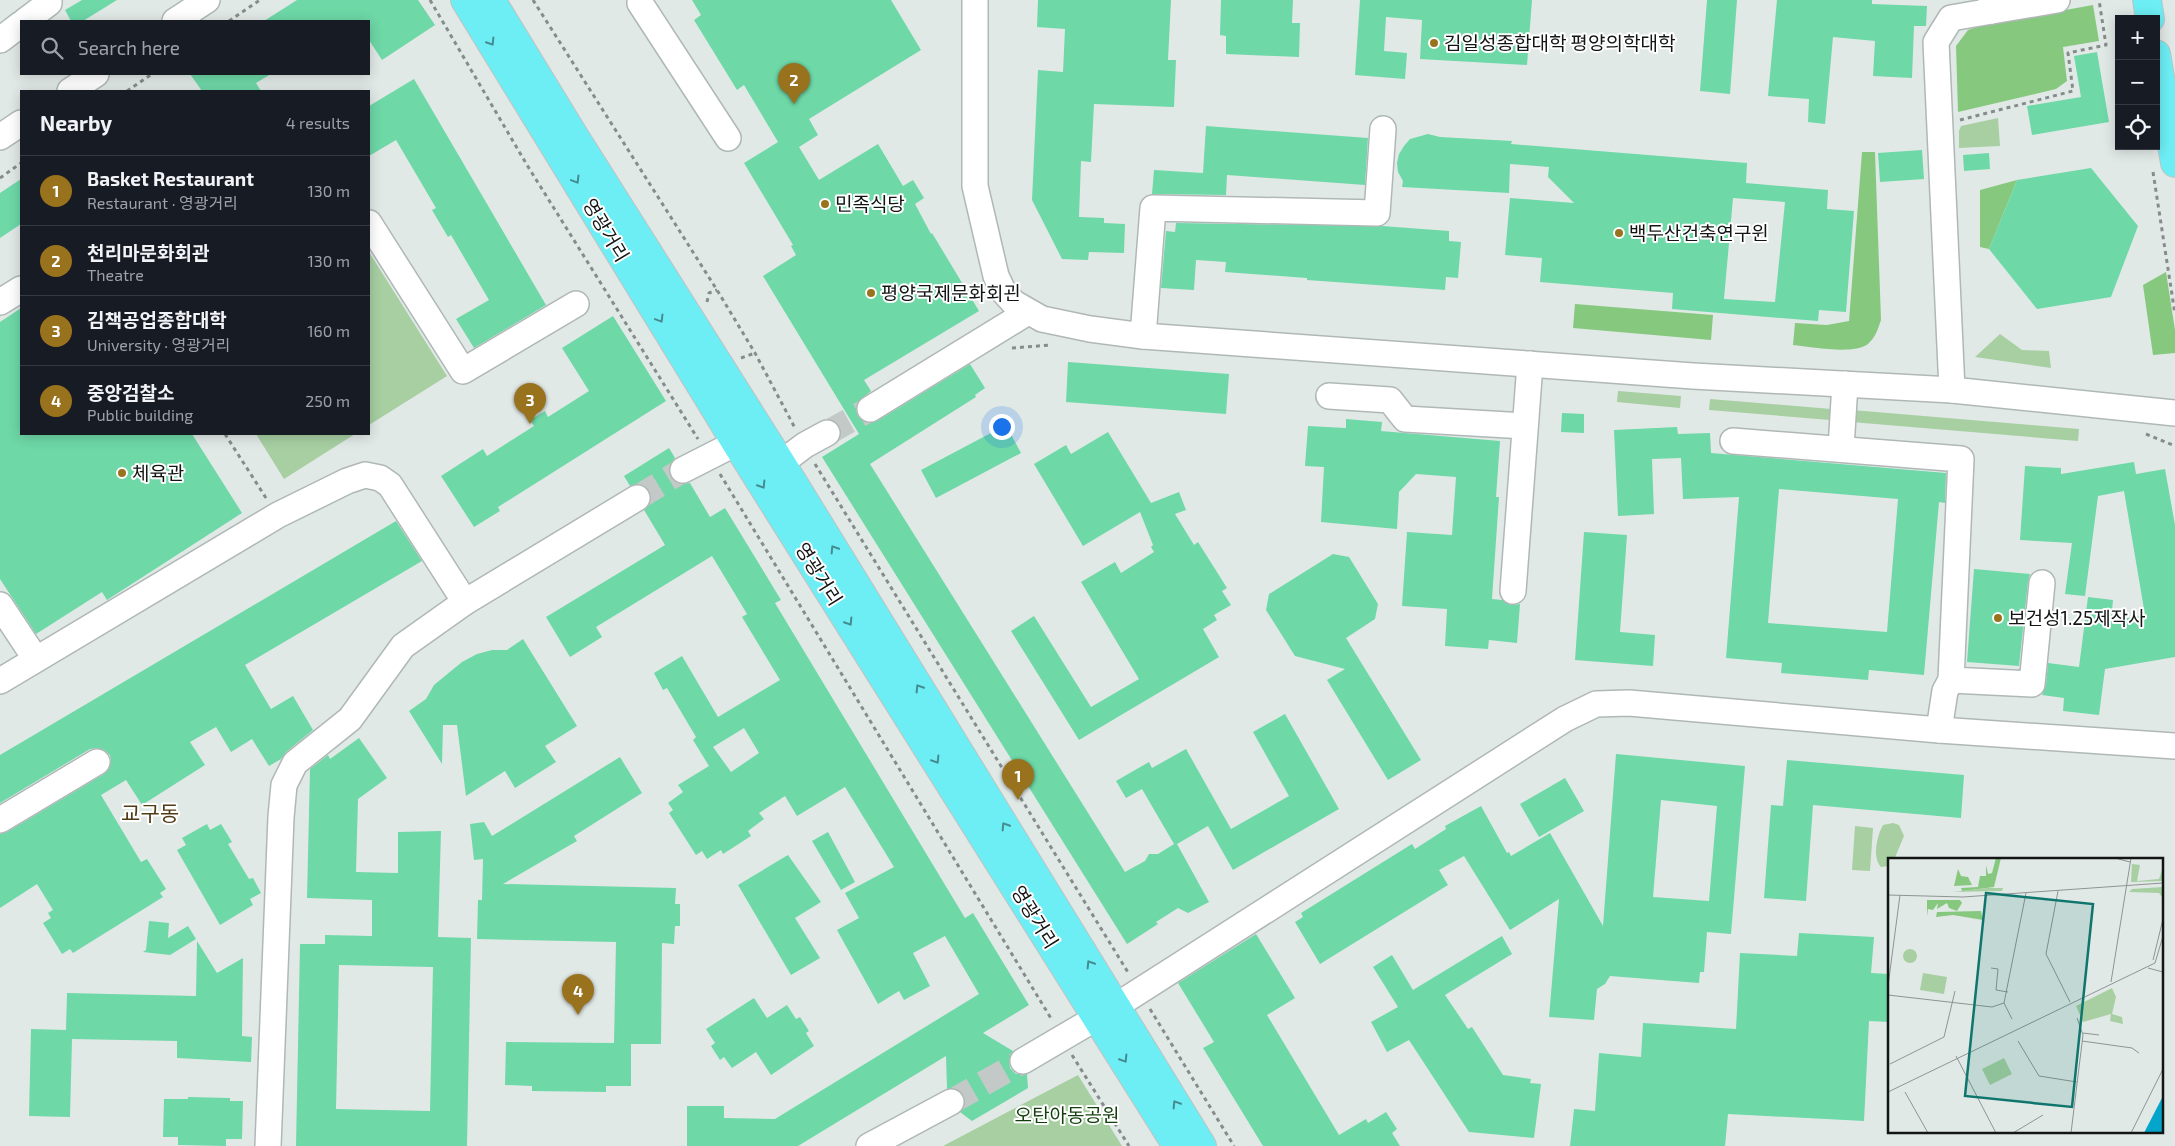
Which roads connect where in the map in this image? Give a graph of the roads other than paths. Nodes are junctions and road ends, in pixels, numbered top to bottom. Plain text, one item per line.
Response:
1 (49, 0) edge
2 (207, 0) edge
3 (465, 0) edge
4 (491, 0) edge
5 (975, 0) edge
6 (2057, 0) edge
7 (2147, 0) edge
8 (640, 3) dead end
9 (1992, 5) edge
10 (2149, 15) edge
11 (26, 20) edge
12 (177, 20) edge
13 (20, 25) edge
14 (0, 40) edge
15 (2156, 60) edge
16 (94, 75) edge
17 (72, 90) edge
18 (1383, 129) dead end
19 (728, 138) dead end
20 (2163, 164) edge
21 (370, 225) edge
22 (20, 290) edge
23 (0, 302) edge
24 (576, 304) dead end
25 (1028, 312) junction
26 (1143, 336) junction
27 (1530, 364) junction
28 (1845, 384) junction
29 (1952, 390) junction
30 (1329, 396) dead end
31 (870, 409) tunnel mouth
32 (2175, 413) edge
33 (1525, 426) junction
34 (828, 433) tunnel mouth
35 (1734, 441) dead end
36 (736, 444) junction
37 (1841, 448) junction
38 (780, 463) junction
39 (682, 470) tunnel mouth
40 (637, 498) tunnel mouth
41 (2042, 583) dead end
42 (1513, 592) dead end
43 (466, 602) junction
44 (0, 605) edge
45 (35, 658) junction
46 (1950, 680) junction
47 (0, 681) edge
48 (1939, 730) junction
49 (2175, 746) edge
50 (98, 762) dead end
51 (0, 820) edge
52 (1107, 1012) junction
53 (1023, 1061) tunnel mouth
54 (951, 1102) tunnel mouth
55 (268, 1146) edge
56 (869, 1146) edge
57 (1177, 1146) edge
58 (1202, 1146) edge

1 - 11 street
2 - 12 street
3 -> 36 main road, 영광거리
4 - 38 main road, 영광거리
5 - 25 street
6 - 9 street
7 - 10 main road
8 - 19 street
9 - 29 street
13 - 14 street
15 - 20 main road
16 - 17 street
18 - 26 street
21 - 24 street
22 - 23 street
25 - 26 street
25 - 31 street
26 - 27 street
27 - 28 street
27 - 33 street
28 - 29 street
28 - 37 street
29 - 32 street
30 - 33 street
33 - 42 street
34 - 38 street
35 - 37 street
36 - 39 street
36 -> 52 main road, 영광거리
37 - 46 street
52 -> 38 main road, 영광거리
40 - 43 street
41 - 46 street
43 - 45 street
43 - 55 street
44 - 45 street
45 - 47 street
46 - 48 street
48 - 49 street
48 - 52 street
50 - 51 street
52 - 53 street
52 -> 57 main road, 영광거리
58 -> 52 main road, 영광거리
54 - 56 street

